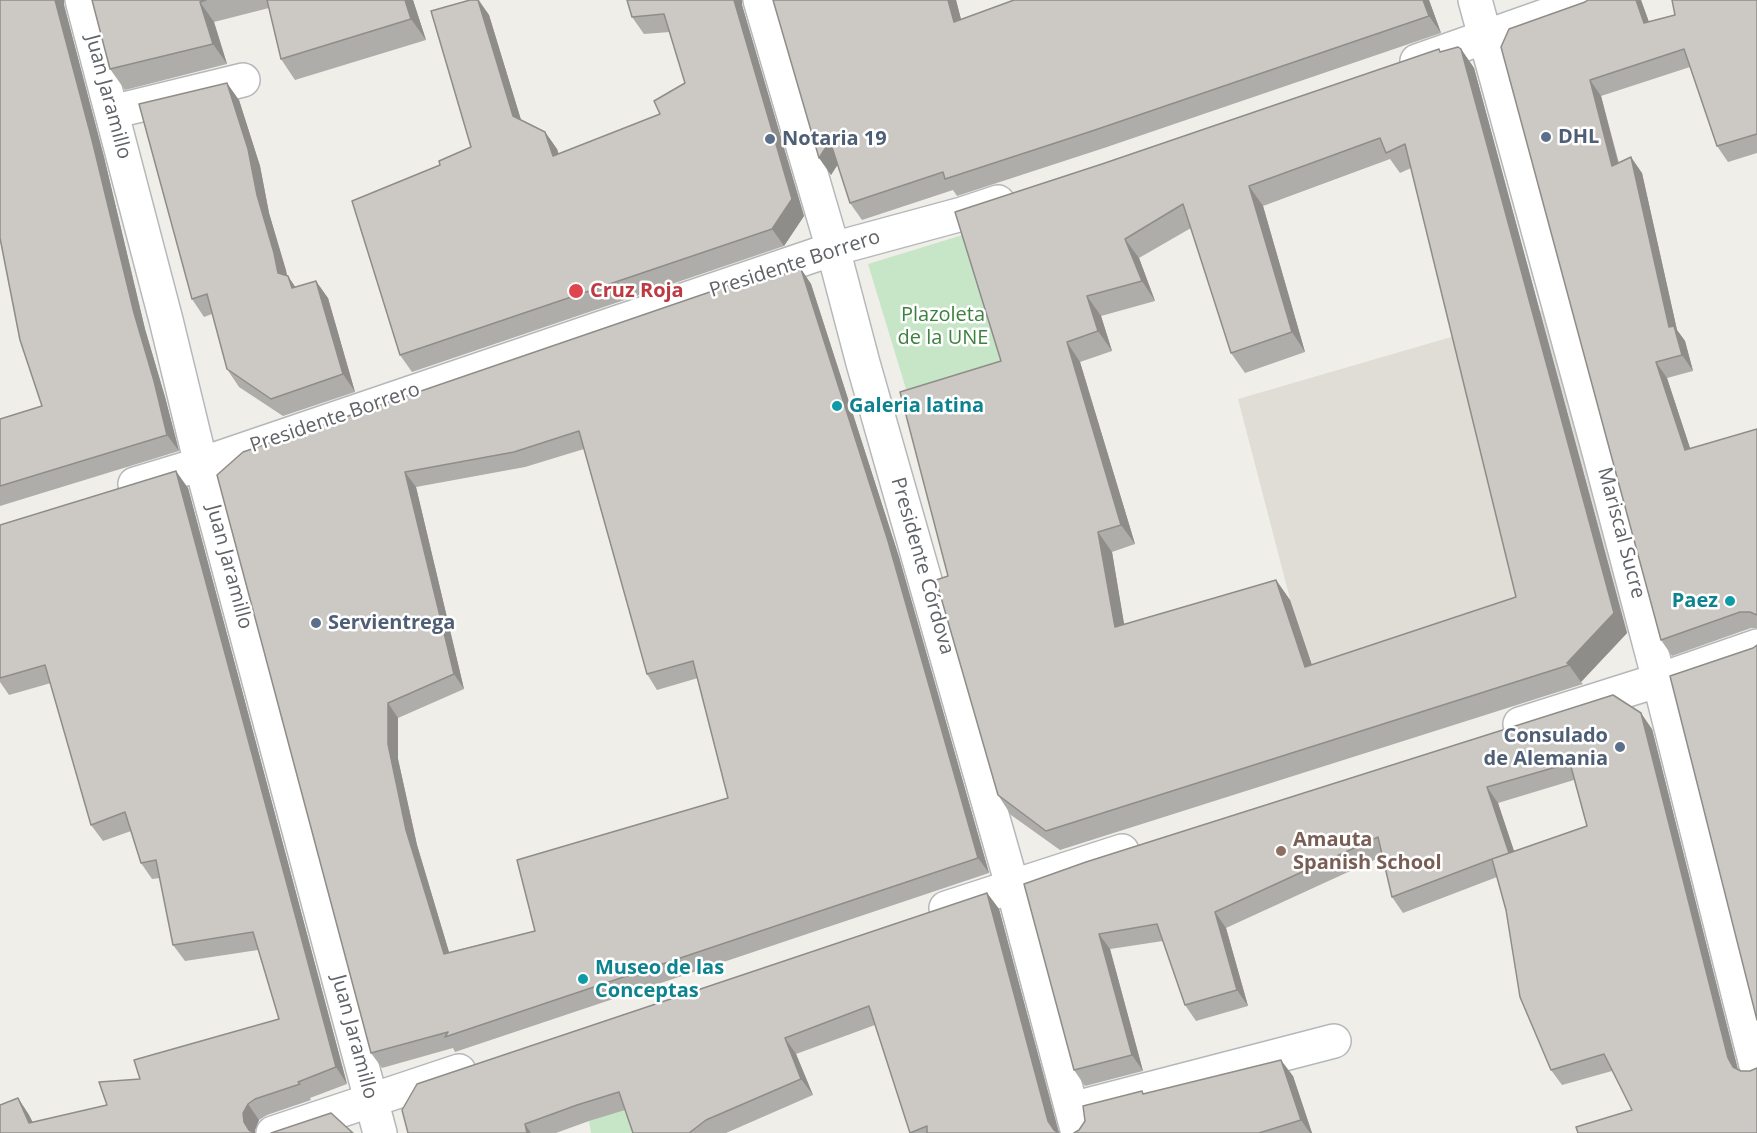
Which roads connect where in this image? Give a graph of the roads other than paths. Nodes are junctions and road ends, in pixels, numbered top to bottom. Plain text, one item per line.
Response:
1 (82, 0) edge
2 (760, 0) edge
3 (1475, 0) edge
4 (1590, 0) edge
5 (1487, 38) junction
6 (1387, 72) edge
7 (243, 80) dead end
8 (112, 112) junction
9 (1030, 192) edge
10 (833, 249) junction
11 (201, 464) junction
12 (112, 492) edge
13 (1757, 646) edge
14 (1659, 680) junction
15 (1489, 734) edge
16 (1149, 842) edge
17 (1012, 885) junction
18 (922, 916) edge
19 (1334, 1041) dead end
20 (483, 1063) edge
21 (1757, 1069) edge
22 (370, 1101) junction
23 (1075, 1121) edge
24 (273, 1133) edge
25 (380, 1133) edge

1 - 8 street, Juan Jaramillo
2 - 10 street, Presidente Córdova
3 - 5 street, Mariscal Sucre
4 - 5 street
5 - 6 street
5 - 14 street, Mariscal Sucre
7 - 8 street
8 - 11 street, Juan Jaramillo
9 - 10 street, Presidente Borrero
10 - 11 street, Presidente Borrero
10 - 17 street, Presidente Córdova
11 - 12 street, Presidente Borrero
11 - 22 street, Juan Jaramillo
13 - 14 street
14 - 15 street
14 - 21 street, Mariscal Sucre
16 - 17 street
17 - 18 street
17 - 23 street, Presidente Córdova
19 - 23 street
20 - 22 street
22 - 24 street
22 - 25 street, Juan Jaramillo

